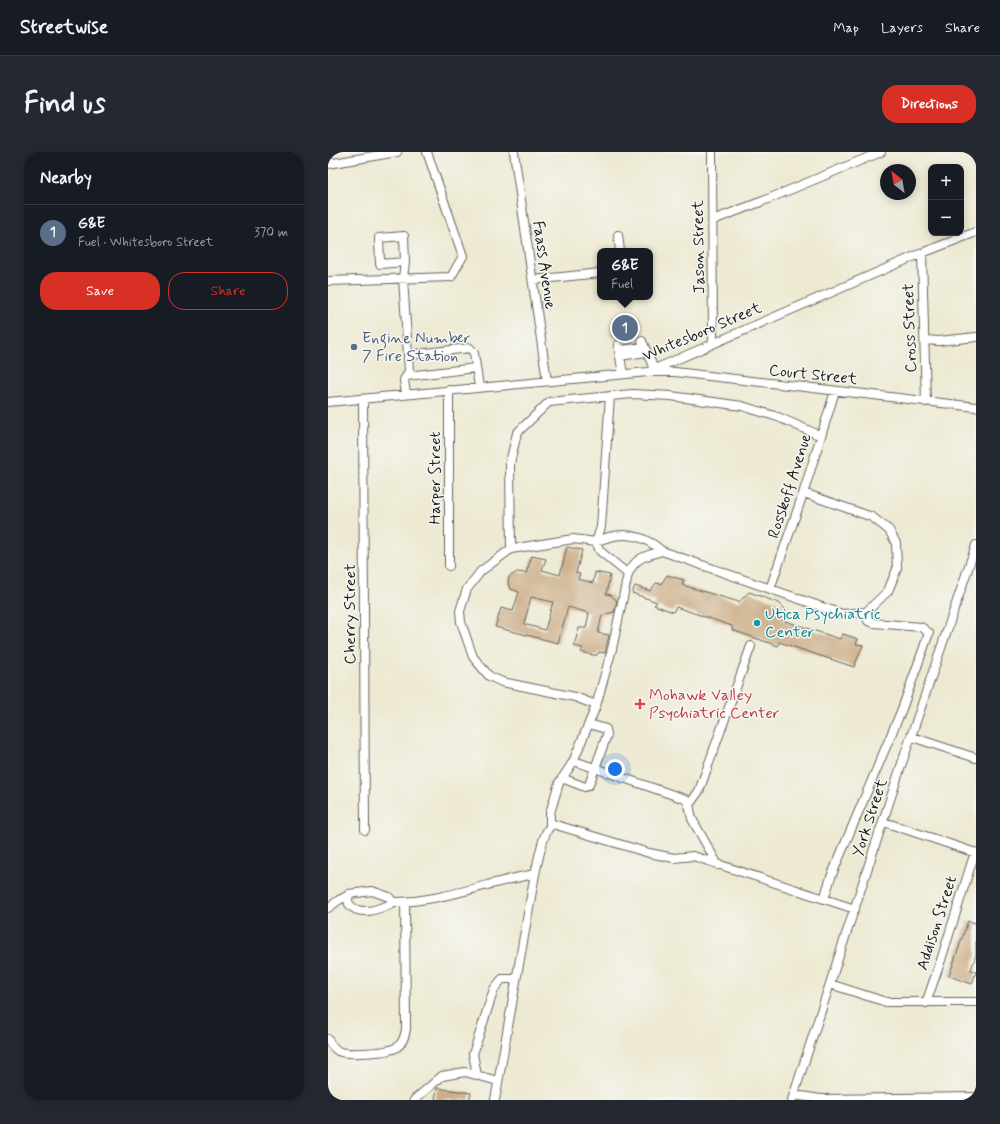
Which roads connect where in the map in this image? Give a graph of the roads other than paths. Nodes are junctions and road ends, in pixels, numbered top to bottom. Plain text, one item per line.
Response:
1 (397, 152) edge
2 (427, 152) edge
3 (514, 152) edge
4 (712, 152) edge
5 (882, 152) edge
6 (356, 155) edge
7 (328, 164) edge
8 (713, 220) junction
9 (976, 232) edge
10 (618, 235) dead end
11 (620, 248) edge
12 (922, 253) junction
13 (405, 262) junction
14 (597, 273) edge
15 (403, 278) junction
16 (532, 280) junction
17 (328, 281) edge
18 (976, 338) edge
19 (925, 340) junction
20 (713, 343) junction
21 (408, 355) junction
22 (476, 368) junction
23 (651, 371) junction
24 (623, 374) junction
25 (407, 376) junction
26 (547, 381) junction
27 (479, 387) junction
28 (449, 390) junction
29 (835, 391) junction
30 (406, 394) junction
31 (610, 396) junction
32 (363, 399) junction
33 (328, 402) edge
34 (926, 402) junction
35 (976, 407) edge
36 (821, 436) junction
37 (804, 493) junction
38 (596, 542) junction
39 (976, 545) edge
40 (511, 549) junction
41 (662, 551) junction
42 (449, 566) dead end
43 (628, 574) junction
44 (770, 589) junction
45 (866, 612) junction
46 (751, 646) dead end
47 (596, 705) junction
48 (588, 724) junction
49 (912, 737) junction
50 (976, 758) edge
51 (574, 761) junction
52 (595, 768) junction
53 (562, 778) junction
54 (689, 805) junction
55 (884, 822) junction
56 (550, 826) junction
57 (365, 830) dead end
58 (975, 853) edge
59 (718, 865) junction
60 (536, 874) junction
61 (347, 896) junction
62 (824, 899) junction
63 (393, 902) junction
64 (405, 902) junction
65 (328, 908) edge
66 (855, 909) junction
67 (516, 979) junction
68 (830, 984) junction
69 (976, 1002) edge
70 (926, 1003) junction
71 (328, 1039) edge
72 (477, 1075) junction
73 (498, 1081) junction
74 (793, 1097) edge
75 (976, 1097) edge
76 (414, 1100) edge
77 (495, 1100) edge

1 - 6 street
2 - 15 street
3 - 16 street, Faass Avenue
4 - 8 street, Jason Street
5 - 8 street
6 - 7 street
8 - 20 street, Jason Street
9 - 12 street, Whitesboro Street
10 - 11 street
12 - 19 street, Cross Street
12 - 20 street, Whitesboro Street
13 - 13 street
13 - 15 street
14 - 16 street
15 - 17 street
15 - 21 street
16 - 26 street, Faass Avenue
18 - 19 street
19 - 34 street, Cross Street
20 - 23 street, Whitesboro Street
21 - 22 street
21 - 25 street
22 - 25 street
22 - 27 street
23 - 24 street, Whitesboro Street
23 - 24 street
23 - 29 street, Court Street
24 - 26 street, Whitesboro Street
25 - 30 street
26 - 27 street, Whitesboro Street
27 - 28 street, Whitesboro Street
28 - 30 street, Whitesboro Street
28 - 42 street, Harper Street
29 - 34 street, Court Street
29 - 36 street, Rosskoff Avenue
30 - 32 street, Whitesboro Street
31 - 36 street
31 - 38 street
31 - 40 street
32 - 33 street, Whitesboro Street
32 - 57 street, Cherry Street
34 - 35 street, Court Street
36 - 37 street, Rosskoff Avenue
37 - 44 street, Rosskoff Avenue
37 - 45 street
38 - 40 street
38 - 41 street
38 - 43 street
39 - 49 street, York Street
40 - 47 street
41 - 43 street
41 - 44 street
43 - 47 street
44 - 45 street
45 - 62 street
46 - 54 street
47 - 48 street
48 - 51 street
48 - 52 street
49 - 50 street
49 - 55 street, York Street
51 - 52 street
51 - 53 street
52 - 53 street
52 - 54 street
53 - 56 street
54 - 59 street
55 - 58 street
55 - 66 street, York Street
56 - 59 street
56 - 60 street
58 - 70 street, Addison Street
59 - 62 street
60 - 64 street
60 - 67 street
61 - 63 street
61 - 63 street
61 - 65 street
62 - 66 street
63 - 64 street
64 - 71 street
66 - 68 street, York Street
67 - 72 street
67 - 73 street
68 - 70 street
68 - 74 street, York Street
69 - 70 street
72 - 73 street
72 - 76 street
73 - 77 street
74 - 75 street

